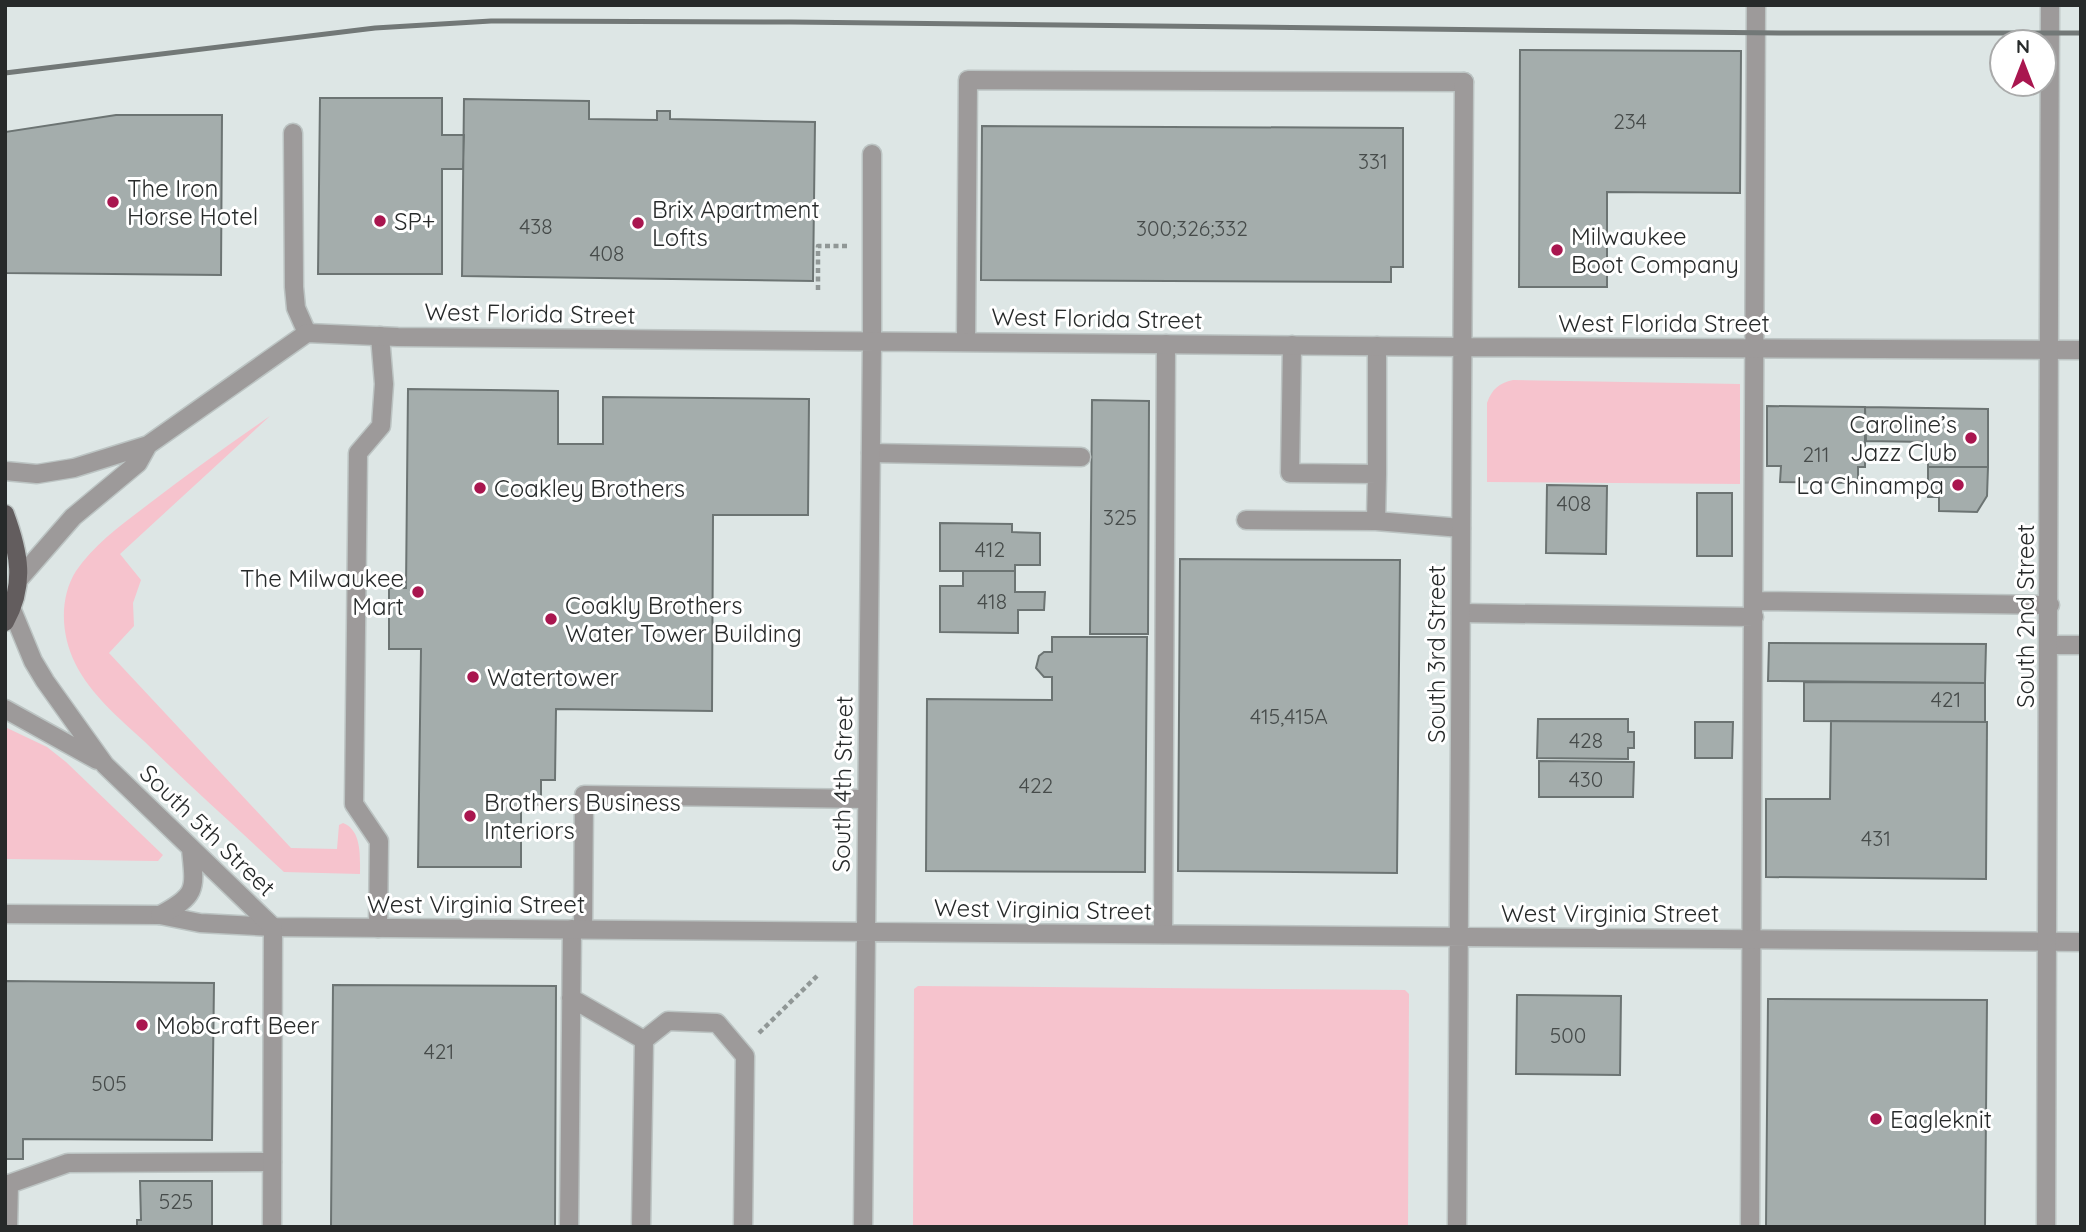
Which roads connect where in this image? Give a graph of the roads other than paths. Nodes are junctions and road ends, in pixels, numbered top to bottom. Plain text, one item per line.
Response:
1 (1756, 5) edge
2 (2050, 5) edge
3 (293, 132) dead end
4 (872, 154) dead end
5 (307, 333) junction
6 (380, 336) junction
7 (872, 341) junction
8 (966, 341) junction
9 (1166, 344) junction
10 (1292, 345) junction
11 (1377, 346) junction
12 (1462, 347) junction
13 (1756, 348) junction
14 (2050, 349) junction
15 (2081, 350) edge
16 (148, 444) junction
17 (871, 453) junction
18 (1081, 457) dead end
19 (5, 471) edge
20 (1377, 474) junction
21 (5, 514) edge
22 (1246, 520) dead end
23 (1376, 521) junction
24 (1461, 528) junction
25 (19, 579) junction
26 (2050, 605) junction
27 (1754, 609) junction
28 (1461, 613) junction
29 (9, 616) edge
30 (2049, 645) junction
31 (2081, 645) edge
32 (5, 709) edge
33 (105, 765) junction
34 (867, 799) junction
35 (191, 849) junction
36 (5, 914) edge
37 (160, 915) junction
38 (273, 927) junction
39 (378, 928) junction
40 (577, 929) junction
41 (865, 931) junction
42 (1163, 934) junction
43 (1459, 937) junction
44 (1751, 939) junction
45 (2048, 941) junction
46 (2081, 942) edge
47 (571, 998) junction
48 (643, 1040) junction
49 (272, 1162) junction
50 (8, 1227) edge
51 (272, 1227) edge
52 (569, 1227) edge
53 (641, 1227) edge
54 (743, 1227) edge
55 (863, 1227) edge
56 (1457, 1227) edge
57 (1750, 1227) edge
58 (2046, 1227) edge

1 - 13 street
2 - 14 street, South 2nd Street
3 - 5 street
4 - 7 street, South 4th Street
5 - 6 street, West Florida Street
5 - 16 street
6 - 7 street, West Florida Street
6 - 39 street
7 - 8 street, West Florida Street
7 - 17 street, South 4th Street
8 - 9 street, West Florida Street
8 - 12 street, South 3rd Street
9 - 10 street, West Florida Street
9 - 42 street
10 - 11 street, West Florida Street
10 - 20 street
11 - 12 street, West Florida Street
11 - 20 street
12 - 13 street, West Florida Street
12 - 24 street, South 3rd Street
13 - 14 street, West Florida Street
13 - 27 street
14 - 15 street, West Florida Street
14 - 26 street, South 2nd Street
16 - 19 street
16 - 25 street
17 - 18 street
17 - 34 street, South 4th Street
20 - 23 street
21 - 25 main road
22 - 23 street
23 - 24 street
24 - 28 street, South 3rd Street
25 - 29 main road
26 - 27 street
26 - 30 street, South 2nd Street
27 - 28 street
27 - 44 street
28 - 43 street, South 3rd Street
29 - 33 street, South 5th Street
30 - 31 street
30 - 45 street, South 2nd Street
32 - 33 street, South 5th Street
33 - 35 street, South 5th Street
34 - 40 street
34 - 41 street, South 4th Street
35 - 37 street
35 - 38 street, South 5th Street
36 - 37 street, West Virginia Street
37 - 38 street, West Virginia Street
38 - 39 street, West Virginia Street
38 - 49 street, South 5th Street
39 - 40 street, West Virginia Street
40 - 41 street, West Virginia Street
40 - 47 street
41 - 42 street, West Virginia Street
41 - 55 street, South 4th Street
42 - 43 street, West Virginia Street
43 - 44 street, West Virginia Street
43 - 56 street, South 3rd Street
44 - 45 street, West Virginia Street
44 - 57 street
45 - 46 street, West Virginia Street
45 - 58 street, South 2nd Street
47 - 48 street
47 - 52 street
48 - 53 street
48 - 54 street
49 - 50 street
49 - 51 street, South 5th Street

